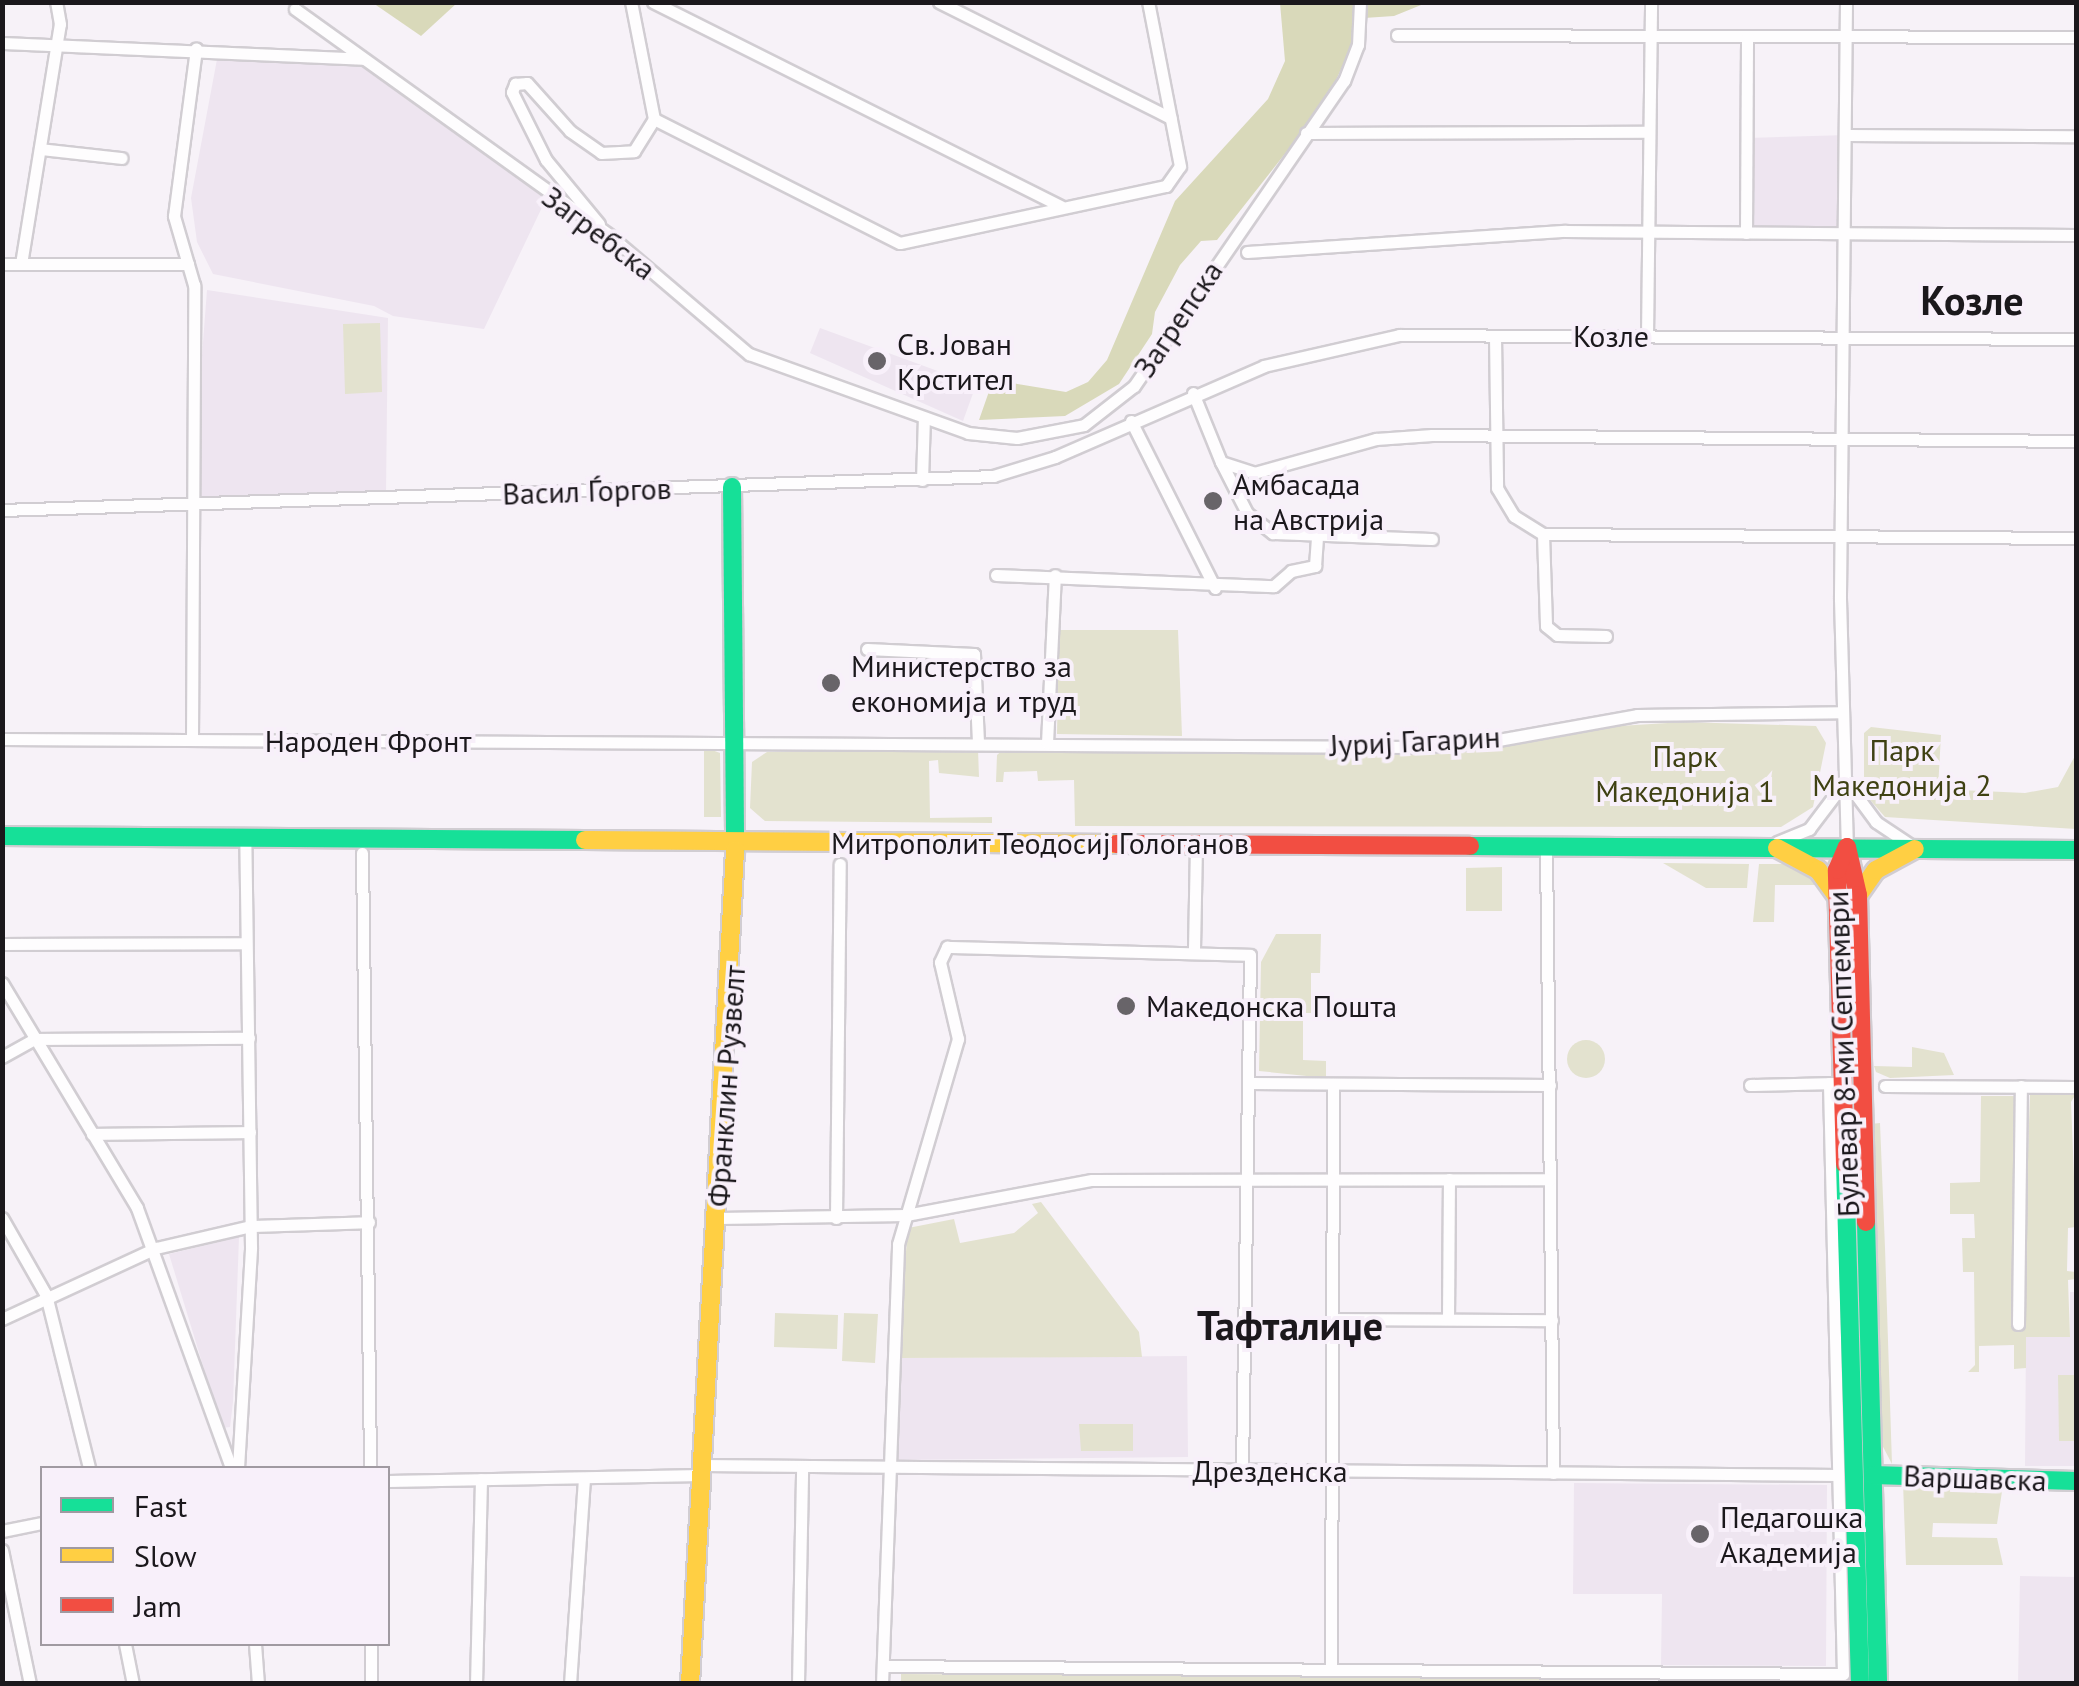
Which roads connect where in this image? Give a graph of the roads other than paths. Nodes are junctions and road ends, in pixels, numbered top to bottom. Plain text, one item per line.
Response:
1 (56, 2) edge
2 (631, 2) edge
3 (653, 2) edge
4 (939, 2) edge
5 (1148, 2) edge
6 (1360, 2) edge
7 (1651, 2) edge
8 (1846, 2) edge
9 (295, 8) dead end
10 (1396, 35) dead end
11 (1650, 35) junction
12 (1747, 36) junction
13 (1846, 37) junction
14 (2076, 37) edge
15 (2, 43) edge
16 (56, 45) junction
17 (196, 48) junction
18 (362, 59) junction
19 (1171, 118) junction
20 (654, 119) junction
21 (1649, 132) junction
22 (1306, 133) junction
23 (1847, 135) junction
24 (2076, 136) edge
25 (40, 149) junction
26 (122, 158) dead end
27 (1061, 206) junction
28 (1649, 231) junction
29 (1746, 232) junction
30 (1844, 232) junction
31 (608, 235) junction
32 (2076, 235) edge
33 (1247, 252) dead end
34 (2, 264) edge
35 (21, 264) junction
36 (188, 264) junction
37 (1495, 336) junction
38 (1647, 336) junction
39 (1844, 337) junction
40 (2076, 339) edge
41 (1193, 393) junction
42 (1157, 408) joint
43 (924, 418) junction
44 (1130, 421) junction
45 (1495, 435) junction
46 (1844, 440) junction
47 (2076, 441) edge
48 (1222, 462) junction
49 (922, 480) junction
50 (732, 487) junction
51 (192, 503) junction
52 (2, 510) edge
53 (1317, 534) junction
54 (1544, 534) junction
55 (1841, 536) junction
56 (2076, 538) edge
57 (1432, 539) dead end
58 (996, 575) dead end
59 (1055, 575) junction
60 (1215, 588) junction
61 (1606, 636) dead end
62 (866, 649) dead end
63 (1842, 712) junction
64 (2, 739) edge
65 (192, 740) junction
66 (734, 740) junction
67 (978, 743) junction
68 (1046, 743) junction
69 (1846, 780) junction
70 (2, 836) edge
71 (244, 838) junction
72 (736, 839) junction
73 (1196, 844) junction
74 (1768, 844) junction
75 (1546, 846) junction
76 (1847, 846) junction
77 (1915, 848) junction
78 (2076, 850) edge
79 (362, 853) dead end
80 (840, 864) dead end
81 (1858, 895) junction
82 (1838, 896) junction
83 (246, 943) junction
84 (2, 944) edge
85 (1194, 949) junction
86 (2, 983) edge
87 (249, 1038) junction
88 (34, 1040) junction
89 (2, 1057) edge
90 (1864, 1066) junction
91 (1250, 1083) junction
92 (1837, 1083) junction
93 (1333, 1084) junction
94 (1750, 1085) dead end
95 (1550, 1086) junction
96 (1884, 1086) junction
97 (2020, 1086) junction
98 (2076, 1087) edge
99 (1865, 1106) junction
100 (250, 1132) junction
101 (92, 1134) junction
102 (1246, 1178) junction
103 (1332, 1178) junction
104 (1449, 1178) junction
105 (1550, 1180) junction
106 (906, 1214) junction
107 (2, 1218) edge
108 (718, 1218) junction
109 (836, 1218) junction
110 (368, 1222) junction
111 (251, 1226) junction
112 (156, 1248) junction
113 (46, 1295) junction
114 (2, 1319) edge
115 (1332, 1319) junction
116 (1448, 1319) junction
117 (1552, 1320) junction
118 (2018, 1324) dead end
119 (1854, 1446) junction
120 (1838, 1458) junction
121 (89, 1466) edge
122 (234, 1466) edge
123 (235, 1466) edge
124 (370, 1466) edge
125 (802, 1467) junction
126 (886, 1469) junction
127 (702, 1470) junction
128 (1242, 1471) junction
129 (1332, 1472) junction
130 (1554, 1473) junction
131 (1838, 1474) junction
132 (1873, 1475) junction
133 (584, 1478) junction
134 (481, 1479) junction
135 (390, 1480) edge
136 (2076, 1481) edge
137 (40, 1523) edge
138 (2, 1531) edge
139 (2, 1550) edge
140 (1849, 1570) junction
141 (125, 1646) edge
142 (255, 1646) edge
143 (370, 1646) edge
144 (884, 1666) junction
145 (1331, 1670) junction
146 (1852, 1678) edge
147 (30, 1684) edge
148 (133, 1684) edge
149 (258, 1684) edge
150 (371, 1684) edge
151 (476, 1684) edge
152 (570, 1684) edge
153 (690, 1684) edge
154 (798, 1684) edge
155 (882, 1684) edge
156 (1878, 1684) edge

1 - 16 street
2 - 20 street
3 - 27 street
4 - 19 street
5 - 19 street
6 - 22 street, Загрепска
7 - 11 street
8 - 13 street
9 - 18 street, Загребска
10 - 11 street
11 - 12 street
11 - 21 street
12 - 13 street
12 - 29 street
13 - 14 street
13 - 23 street
15 - 16 street
16 - 17 street
16 - 25 street
17 - 18 street
17 - 36 street
18 - 31 street, Загребска
19 - 27 street
20 - 27 street
20 - 31 street
21 - 22 street
21 - 28 street
22 - 43 street, Загрепска
23 - 24 street
23 - 30 street
25 - 26 street
25 - 35 street
28 - 29 street
28 - 33 street
28 - 38 street
29 - 30 street
30 - 32 street
30 - 39 street
31 - 43 street, Загребска
34 - 35 street
35 - 36 street
36 - 51 street
37 - 38 street, Козле
37 - 41 street, Козле
37 - 45 street
38 - 39 street, Козле
39 - 40 street, Козле
39 - 46 street
41 - 42 street, Козле
41 - 48 street
42 - 44 street, Васил Ѓоргов
43 - 49 street
44 - 49 street, Васил Ѓоргов
44 - 60 street
45 - 46 street
45 - 48 street
45 - 54 street
46 - 47 street
46 - 55 street
48 - 53 street
49 - 50 street, Васил Ѓоргов
50 - 51 street, Васил Ѓоргов
50 - 66 street, Франклин Рузвелт
51 - 52 street, Васил Ѓоргов
51 - 65 street
53 - 57 street
53 - 60 street
54 - 55 street
54 - 61 street
55 - 56 street
55 - 63 street
58 - 59 street
59 - 60 street
59 - 68 street
62 - 67 street
63 - 68 street, Јуриј Гагарин
63 - 69 street
64 - 65 street, Народен Фронт
65 - 66 street, Народен Фронт
66 - 67 street, Јуриј Гагарин
66 - 72 street, Франклин Рузвелт
67 - 68 street, Јуриј Гагарин
69 - 74 street
69 - 76 street
69 - 77 street
70 - 71 street, Митрополит Теодосиј Гологанов
71 - 72 street, Митрополит Теодосиј Гологанов
71 - 83 street
72 - 73 street, Митрополит Теодосиј Гологанов
72 - 108 street, Франклин Рузвелт
73 - 75 street, Митрополит Теодосиј Гологанов
73 - 85 street
74 - 75 street, Митрополит Теодосиј Гологанов
74 - 76 street, Митрополит Теодосиј Гологанов
74 - 82 street
75 - 95 street
76 - 77 street, Митрополит Теодосиј Гологанов
76 - 81 street, Булевар 8-ми Септември
76 - 82 street, Булевар 8-ми Септември
77 - 78 street, Митрополит Теодосиј Гологанов
77 - 81 street
79 - 110 street
80 - 109 street
81 - 90 street, Булевар 8-ми Септември
82 - 92 street, Булевар 8-ми Септември
83 - 84 street
83 - 87 street
85 - 91 street
85 - 106 street
86 - 88 street
87 - 88 street
87 - 100 street
88 - 89 street
88 - 101 street
90 - 96 street
90 - 99 street, Булевар 8-ми Септември
91 - 93 street
91 - 102 street
92 - 94 street
92 - 119 street, Булевар 8-ми Септември
92 - 120 street
93 - 95 street
93 - 103 street
95 - 105 street
96 - 97 street
96 - 99 street
97 - 98 street
97 - 118 street
99 - 132 street, Булевар 8-ми Септември
100 - 101 street
100 - 111 street
101 - 112 street
102 - 103 street
102 - 106 street
102 - 128 street
103 - 104 street
103 - 115 street
104 - 105 street
104 - 116 street
105 - 117 street
106 - 109 street
106 - 126 street
107 - 113 street
108 - 109 street
108 - 127 street, Франклин Рузвелт
110 - 111 street
110 - 124 street
111 - 112 street
111 - 123 street
112 - 113 street
112 - 122 street
113 - 114 street
113 - 121 street
115 - 116 street
115 - 129 street
116 - 117 street
117 - 130 street
119 - 120 street
119 - 140 street, Булевар 8-ми Септември
120 - 131 street
125 - 126 street, Дрезденска
125 - 127 street, Дрезденска
125 - 154 street
126 - 128 street, Дрезденска
126 - 144 street
127 - 133 street, Дрезденска
127 - 153 street, Франклин Рузвелт
128 - 129 street, Дрезденска
129 - 130 street, Дрезденска
129 - 145 street
130 - 131 street, Дрезденска
131 - 140 street
132 - 136 street, Варшавска
132 - 156 street, Булевар 8-ми Септември
133 - 134 street, Дрезденска
133 - 152 street
134 - 135 street, Дрезденска
134 - 151 street
137 - 138 street
139 - 147 street
140 - 146 street, Булевар 8-ми Септември
141 - 148 street
142 - 149 street
143 - 150 street
144 - 145 street
144 - 155 street
145 - 146 street

